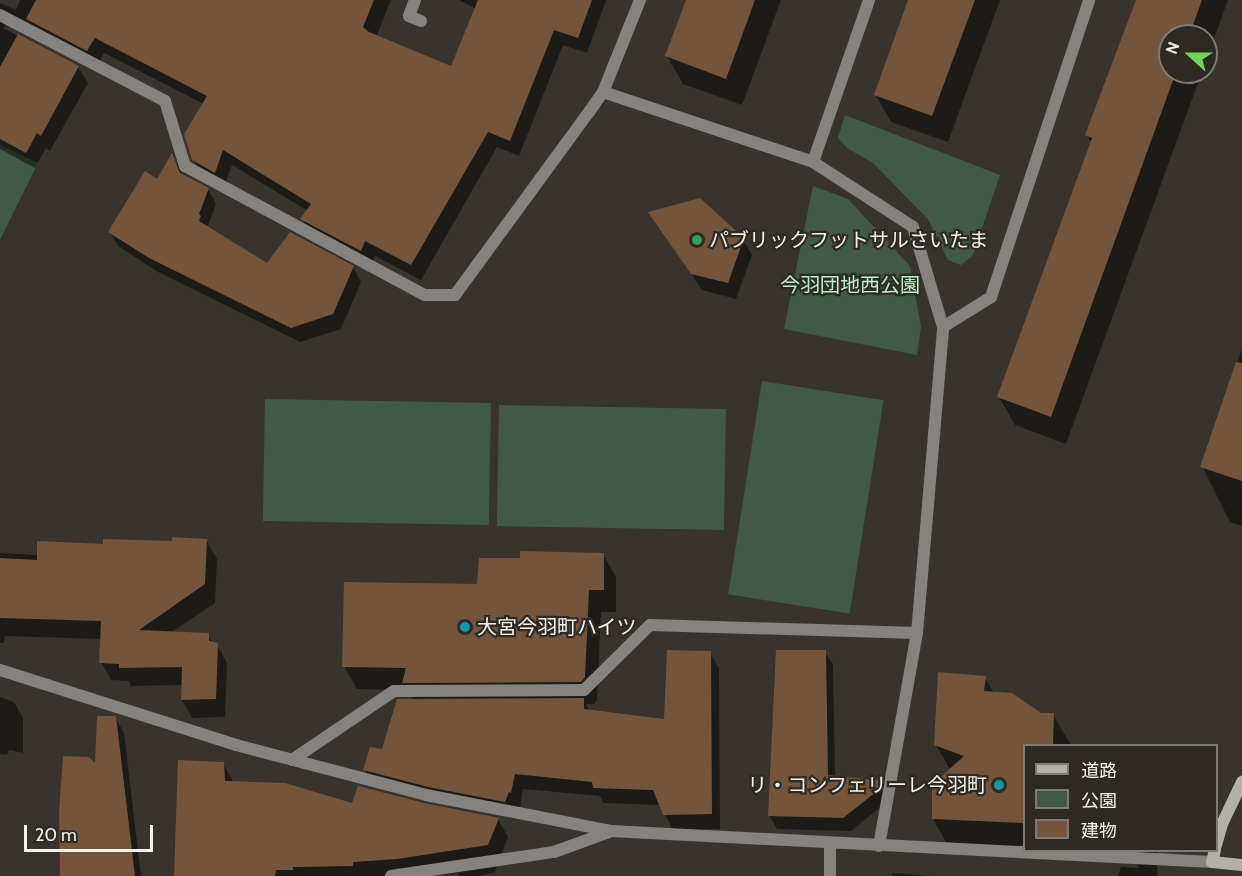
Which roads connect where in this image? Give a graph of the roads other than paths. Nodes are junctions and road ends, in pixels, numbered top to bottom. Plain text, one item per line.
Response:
1 (416, 0) edge
2 (640, 0) edge
3 (869, 0) edge
4 (1089, 0) edge
5 (0, 15) edge
6 (421, 21) dead end
7 (603, 92) junction
8 (813, 162) junction
9 (943, 327) junction
10 (917, 633) junction
11 (0, 670) edge
12 (292, 760) junction
13 (1242, 782) edge
14 (611, 831) junction
15 (1218, 838) edge
16 (830, 844) junction
17 (879, 846) junction
18 (1023, 850) edge
19 (1080, 852) edge
20 (1214, 856) edge
21 (1242, 865) edge
22 (391, 876) edge
23 (830, 876) edge

1 - 6 street
2 - 7 street
3 - 8 street
4 - 9 street
5 - 7 street
7 - 8 street
8 - 9 street
9 - 10 street
10 - 12 street
10 - 17 street
11 - 12 street
12 - 14 street
13 - 15 street
14 - 16 street
14 - 22 street
16 - 17 street
16 - 23 street
17 - 18 street
19 - 20 street
20 - 21 street

